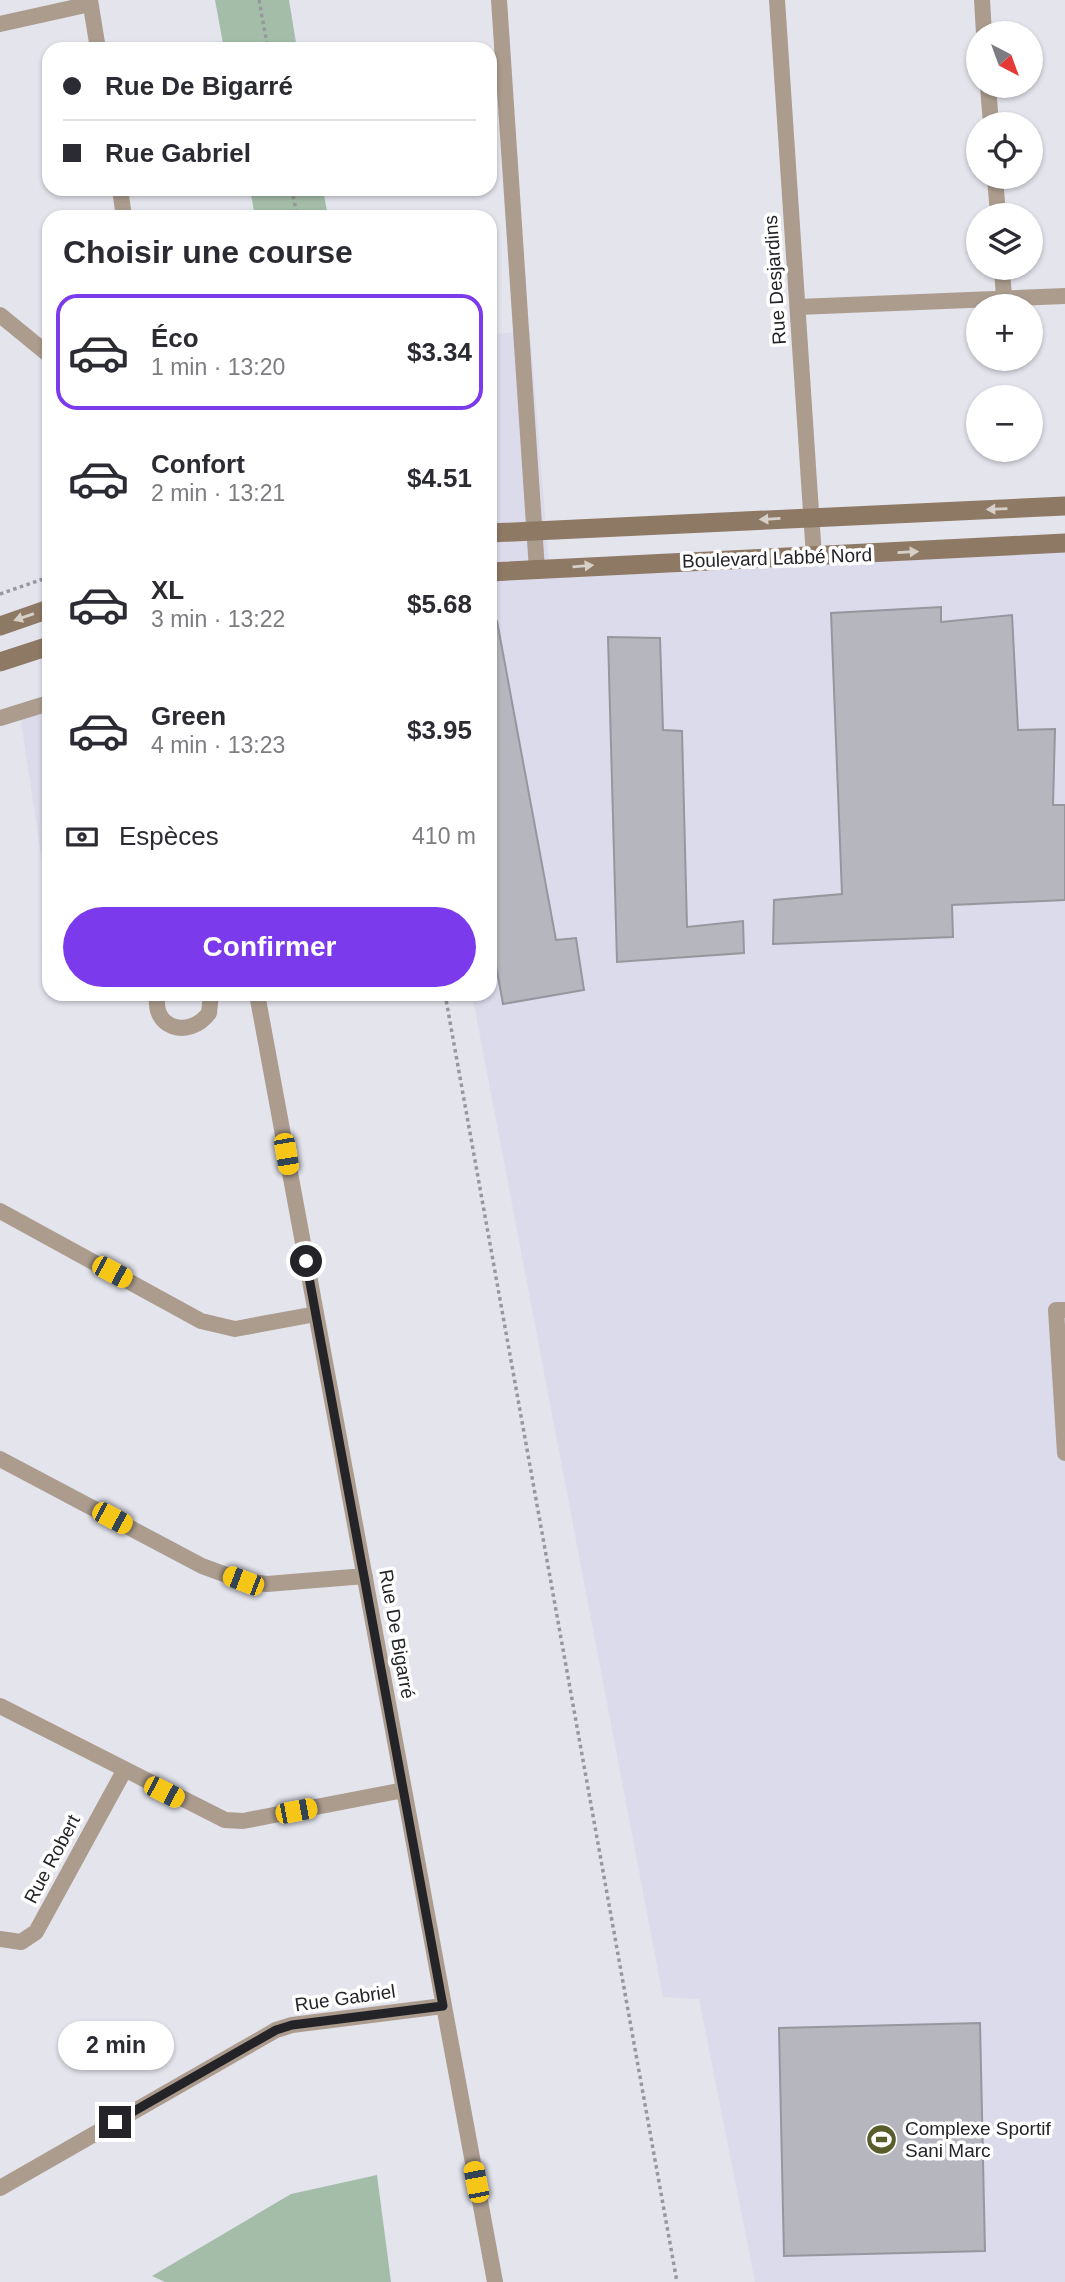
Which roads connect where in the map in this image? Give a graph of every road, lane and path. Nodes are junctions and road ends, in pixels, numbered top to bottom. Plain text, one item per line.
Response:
1 (259, 0) edge
2 (499, 0) edge
3 (777, 0) edge
4 (982, 0) edge
5 (90, 2) edge
6 (983, 21) edge
7 (0, 24) edge
8 (96, 42) edge
9 (267, 42) edge
10 (1065, 296) edge
11 (1043, 297) edge
12 (966, 300) edge
13 (798, 307) junction
14 (0, 315) edge
15 (42, 349) edge
16 (1065, 506) edge
17 (811, 517) junction
18 (535, 532) junction
19 (497, 533) edge
20 (1065, 543) edge
21 (814, 557) junction
22 (537, 570) junction
23 (497, 572) edge
24 (42, 579) edge
25 (0, 594) edge
26 (42, 611) edge
27 (0, 626) edge
28 (42, 648) edge
29 (0, 662) edge
30 (42, 706) edge
31 (0, 718) edge
32 (158, 1001) edge
33 (210, 1001) edge
34 (258, 1001) edge
35 (445, 1001) edge
36 (0, 1211) edge
37 (1060, 1310) edge
38 (316, 1314) junction
39 (1065, 1453) edge
40 (0, 1459) edge
41 (365, 1576) junction
42 (0, 1706) edge
43 (124, 1771) junction
44 (404, 1790) junction
45 (0, 1939) edge
46 (443, 2006) junction
47 (0, 2188) edge
48 (495, 2282) edge
49 (677, 2282) edge

1 - 9 path
2 - 18 street
3 - 13 street, Rue Desjardins
4 - 6 street
5 - 7 street
5 - 8 street
10 - 11 street
12 - 13 street
13 - 17 street, Rue Desjardins
14 - 15 street
16 -> 17 main road, Boulevard Labbé Nord
17 -> 18 main road, Boulevard Labbé Nord
17 - 21 street, Rue Desjardins
18 - 19 main road, Boulevard Labbé Nord
18 - 22 street
21 -> 20 main road, Boulevard Labbé Nord
22 -> 21 main road, Boulevard Labbé Nord
22 - 23 main road, Boulevard Labbé Nord
24 - 25 path
26 -> 27 main road
28 - 29 main road
30 - 31 street
32 - 33 street
34 - 38 street, Rue De Bigarré
35 - 49 path
36 - 38 street
37 - 39 street
38 - 41 street, Rue De Bigarré
40 - 41 street
41 - 44 street, Rue De Bigarré
42 - 43 street
43 - 44 street
43 - 45 street, Rue Robert
44 - 46 street, Rue De Bigarré
46 - 47 street, Rue Gabriel
46 - 48 street, Rue De Bigarré

